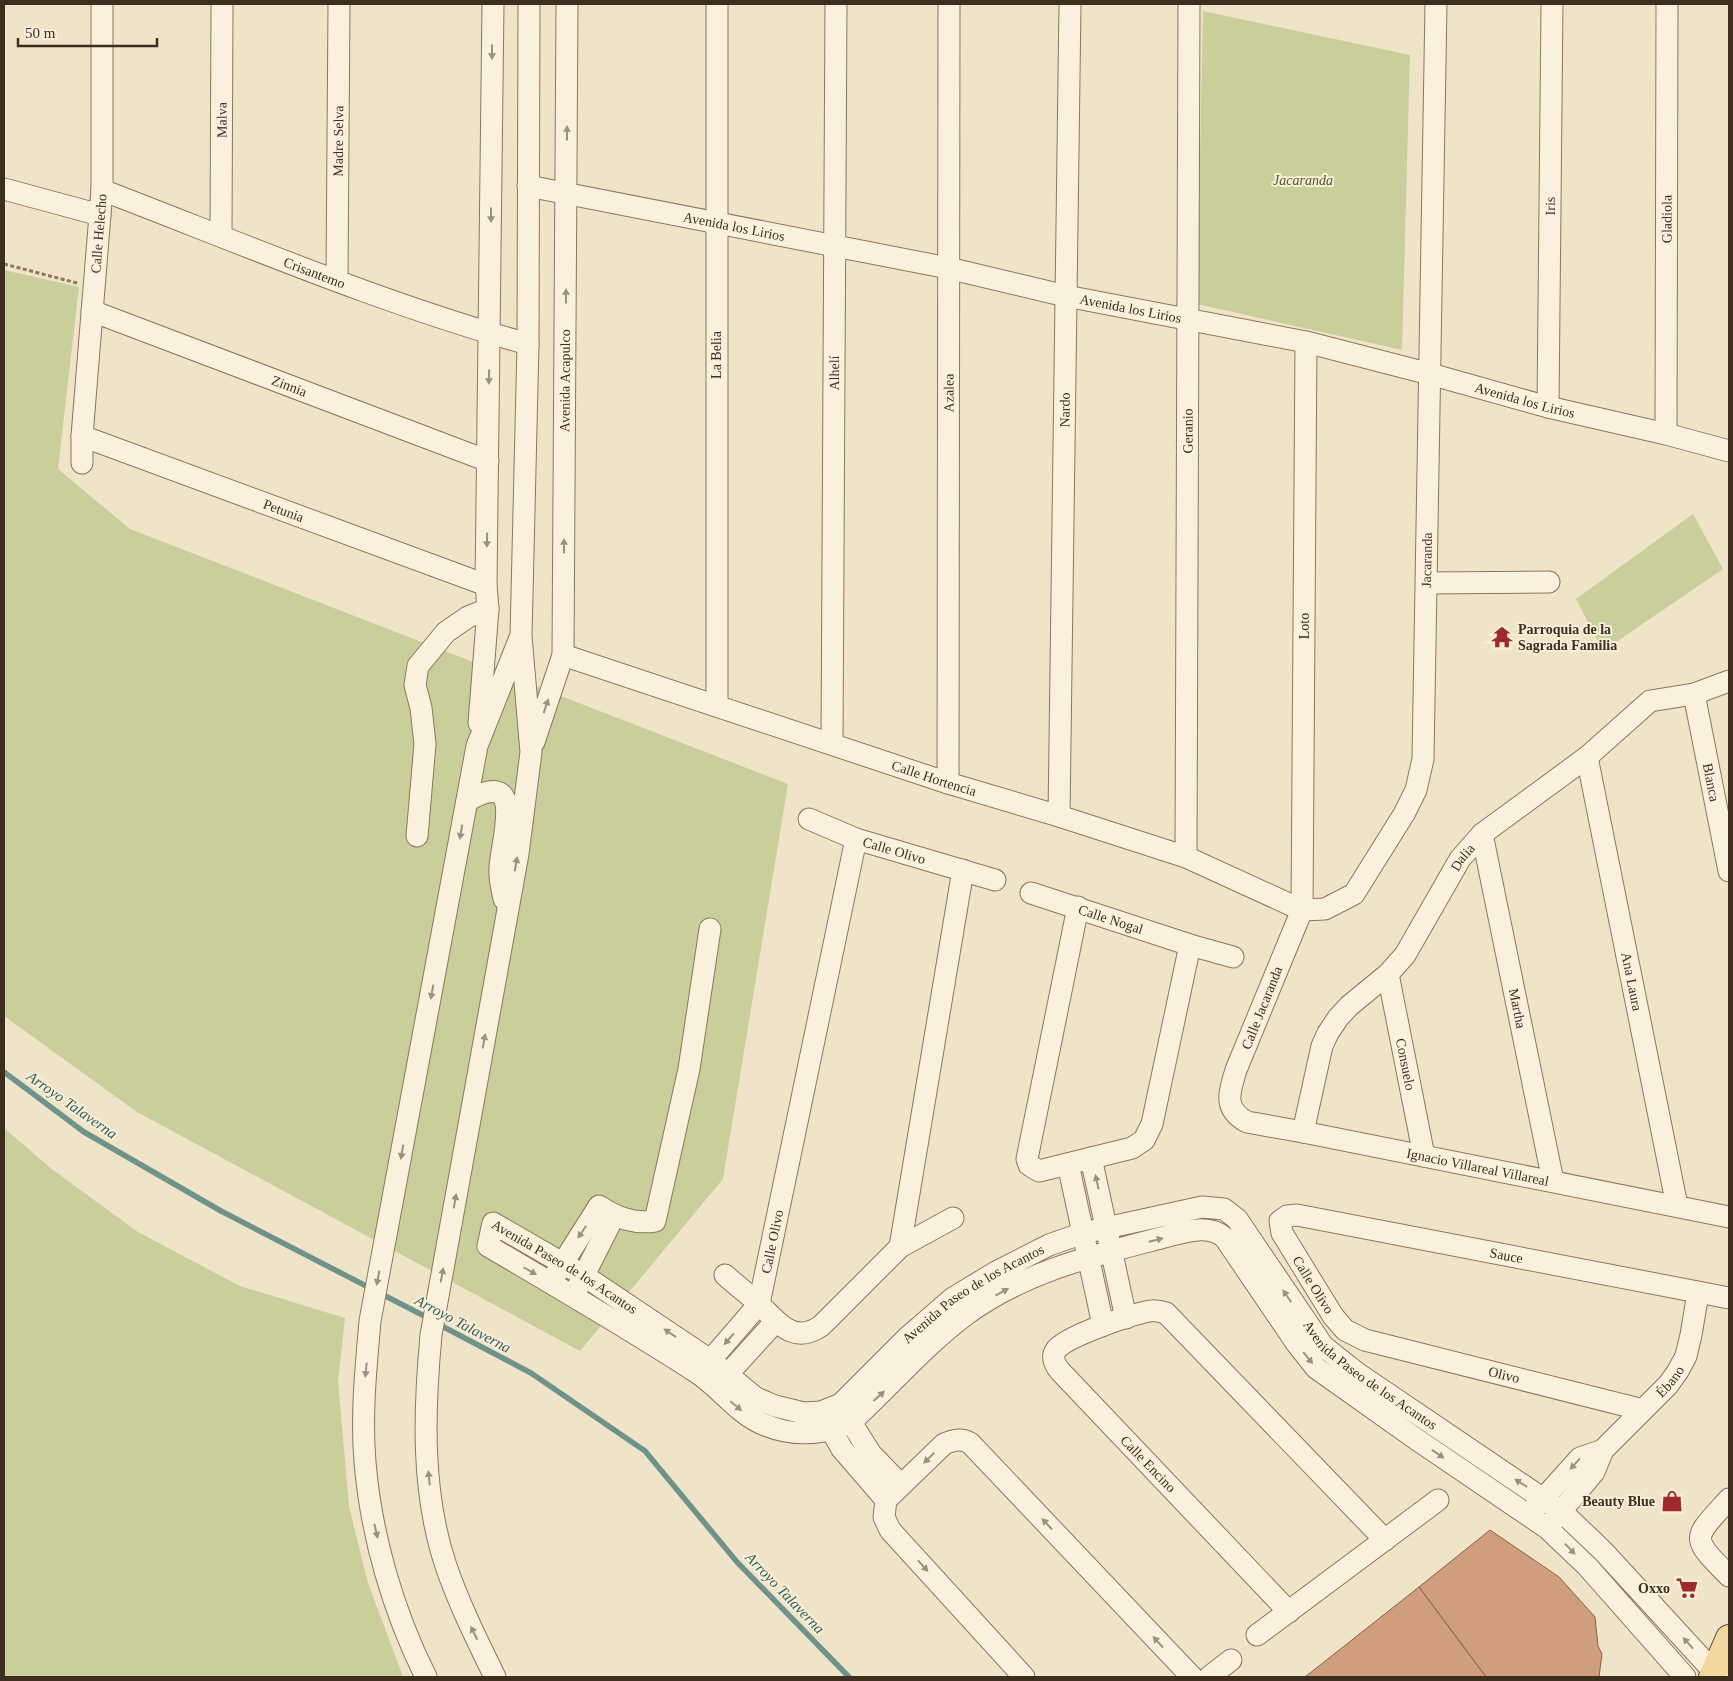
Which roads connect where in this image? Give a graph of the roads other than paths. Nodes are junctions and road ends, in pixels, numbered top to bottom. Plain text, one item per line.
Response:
1 (102, 4) edge
2 (222, 4) edge
3 (339, 4) edge
4 (493, 4) edge
5 (529, 4) edge
6 (567, 4) edge
7 (717, 4) edge
8 (836, 4) edge
9 (949, 4) edge
10 (1070, 4) edge
11 (1189, 4) edge
12 (1436, 4) edge
13 (1552, 4) edge
14 (1667, 4) edge
15 (528, 186) junction
16 (4, 189) edge
17 (102, 190) junction
18 (567, 193) junction
19 (100, 215) junction
20 (716, 223) junction
21 (221, 235) junction
22 (835, 246) junction
23 (948, 268) junction
24 (337, 279) junction
25 (1066, 296) junction
26 (92, 311) junction
27 (1187, 318) junction
28 (490, 334) junction
29 (1306, 342) junction
30 (528, 344) junction
31 (1430, 374) junction
32 (1548, 407) junction
33 (1666, 434) junction
34 (82, 436) junction
35 (1729, 451) edge
36 (488, 461) junction
37 (82, 463) dead end
38 (1427, 582) junction
39 (1549, 582) dead end
40 (486, 584) junction
41 (488, 609) junction
42 (521, 636) junction
43 (563, 655) junction
44 (1729, 681) edge
45 (1694, 694) junction
46 (717, 705) junction
47 (832, 743) junction
48 (477, 746) junction
49 (531, 752) junction
50 (1587, 757) junction
51 (948, 783) junction
52 (467, 801) junction
53 (1059, 816) junction
54 (809, 819) dead end
55 (1482, 834) junction
56 (417, 836) dead end
57 (856, 839) junction
58 (1186, 857) junction
59 (963, 870) junction
60 (1729, 871) edge
61 (995, 880) dead end
62 (1031, 893) dead end
63 (1078, 907) junction
64 (1302, 910) junction
65 (508, 911) junction
66 (710, 929) dead end
67 (1190, 945) junction
68 (1233, 957) dead end
69 (1388, 974) junction
70 (1231, 1108) joint
71 (1303, 1132) junction
72 (1424, 1156) junction
73 (1091, 1158) junction
74 (1068, 1164) junction
75 (1553, 1181) junction
76 (1677, 1206) junction
77 (614, 1216) junction
78 (953, 1218) dead end
79 (1283, 1218) joint
80 (1729, 1218) edge
81 (1106, 1227) junction
82 (1083, 1233) junction
83 (900, 1247) junction
84 (1112, 1251) junction
85 (1088, 1257) junction
86 (561, 1263) junction
87 (583, 1275) junction
88 (725, 1275) dead end
89 (552, 1283) junction
90 (1698, 1293) junction
91 (575, 1296) junction
92 (1729, 1298) edge
93 (759, 1304) junction
94 (1126, 1318) junction
95 (776, 1321) junction
96 (1103, 1325) junction
97 (1365, 1340) joint
98 (705, 1367) junction
99 (721, 1382) junction
100 (1643, 1410) junction
101 (840, 1419) junction
102 (1603, 1450) junction
103 (894, 1492) junction
104 (1544, 1498) junction
105 (1729, 1499) edge
106 (1438, 1500) dead end
107 (1562, 1511) junction
108 (1529, 1515) junction
109 (1547, 1528) junction
110 (1385, 1540) junction
111 (1729, 1576) edge
112 (1635, 1584) junction
113 (1618, 1600) junction
114 (1290, 1612) junction
115 (1257, 1635) dead end
116 (1729, 1638) edge
117 (1230, 1660) dead end
118 (1716, 1676) edge
119 (426, 1677) edge
120 (495, 1677) edge
121 (1024, 1677) edge
122 (1192, 1677) edge
123 (1209, 1677) edge
124 (1685, 1677) edge

1 - 17 street, Calle Helecho
2 - 21 street, Malva
3 - 24 street, Madre Selva
4 -> 28 street
5 - 15 street
18 -> 6 street, Avenida Acapulco
7 - 20 street, La Belia
8 - 22 street, Alhelí
9 - 23 street, Azalea
10 - 25 street, Nardo
11 - 27 street, Geranio
12 - 31 street, Jacaranda
13 - 32 street, Iris
14 - 33 street, Gladiola
15 - 18 street, Avenida los Lirios
15 - 30 street
16 - 19 street
17 - 19 street, Calle Helecho
17 - 21 street, Crisantemo
18 - 20 street, Avenida los Lirios
43 -> 18 street, Avenida Acapulco
19 - 26 street, Calle Helecho
20 - 22 street, Avenida los Lirios
20 - 46 street, La Belia
21 - 24 street, Crisantemo
22 - 23 street, Avenida los Lirios
22 - 47 street, Alhelí
23 - 25 street, Avenida los Lirios
23 - 51 street, Azalea
24 - 28 street, Crisantemo
25 - 27 street, Avenida los Lirios
25 - 53 street, Nardo
26 - 34 street, Calle Helecho
26 - 36 street, Zinnia
27 - 29 street, Avenida los Lirios
27 - 58 street, Geranio
28 - 30 street, Crisantemo
28 -> 36 street
29 - 31 street, Avenida los Lirios
29 - 64 street, Loto
30 - 42 street
31 - 32 street, Avenida los Lirios
31 - 38 street, Jacaranda
32 - 33 street, Avenida los Lirios
33 - 35 street, Avenida los Lirios
34 - 37 street, Calle Helecho
34 - 40 street, Petunia
36 -> 40 street
38 - 39 street
38 - 64 street, Jacaranda
40 - 41 street
41 - 48 street
41 - 56 street
42 - 48 street
42 - 49 street
43 - 46 street, Calle Hortencia
49 -> 43 street, Avenida Acapulco
44 - 45 street, Dalia
45 - 50 street, Dalia
45 - 60 street, Blanca
46 - 47 street, Calle Hortencia
47 - 51 street, Calle Hortencia
48 - 52 street
65 -> 49 street
50 - 55 street, Dalia
50 - 76 street, Ana Laura
51 - 53 street, Calle Hortencia
52 - 65 street
52 -> 119 street
53 - 58 street, Calle Hortencia
54 - 57 street
55 - 69 street, Dalia
55 - 75 street, Martha
57 - 59 street, Calle Olivo
57 - 93 street, Calle Olivo
58 - 64 street, Calle Hortencia
59 - 61 street, Calle Olivo
59 - 83 street
62 - 63 street
63 - 67 street, Calle Nogal
63 - 74 street, Calle Nogal
64 - 70 street, Calle Jacaranda
120 -> 65 street
66 - 77 street
67 - 68 street
67 - 73 street, Calle Nogal
69 - 71 street, Dalia
69 - 72 street, Consuelo
70 - 71 street, Ignacio Villareal Villareal
71 - 72 street, Ignacio Villareal Villareal
72 - 75 street, Ignacio Villareal Villareal
73 - 74 street, Calle Nogal
81 -> 73 street
74 - 82 street
75 - 76 street, Ignacio Villareal Villareal
76 - 80 street, Ignacio Villareal Villareal
77 -> 86 street
77 - 87 street
78 - 83 street
79 - 90 street, Sauce
79 - 97 street, Calle Olivo
81 - 82 street, Avenida Paseo de los Acantos
81 - 84 street
104 -> 81 street, Avenida Paseo de los Acantos
82 - 85 street
82 - 101 street, Avenida Paseo de los Acantos
83 - 95 street
84 - 85 street, Avenida Paseo de los Acantos
84 - 94 street
84 -> 108 street, Avenida Paseo de los Acantos
85 - 96 street
101 -> 85 street, Avenida Paseo de los Acantos
86 - 87 street, Avenida Paseo de los Acantos
86 - 89 street
86 -> 89 street, Avenida Paseo de los Acantos
87 - 91 street
98 -> 87 street, Avenida Paseo de los Acantos
88 - 93 street
89 - 91 street, Avenida Paseo de los Acantos
90 - 92 street, Sauce
90 - 100 street, Ébano
91 - 98 street, Avenida Paseo de los Acantos
93 - 95 street
93 -> 98 street, Calle Olivo
94 - 96 street, Calle Encino
94 - 110 street, Calle Encino
95 - 99 street
96 - 114 street, Calle Encino
97 - 100 street, Olivo
98 - 99 street, Avenida Paseo de los Acantos
99 - 101 street, Avenida Paseo de los Acantos
99 -> 101 street, Avenida Paseo de los Acantos
100 - 102 street, Ébano
101 - 103 street
102 -> 104 street, Ébano
102 - 107 street, Ébano
103 -> 121 street
122 -> 103 street
104 - 107 street, Avenida Paseo de los Acantos
104 - 108 street, Ébano
105 - 111 street
106 - 110 street
107 - 109 street, Ébano
107 - 112 street, Avenida Paseo de los Acantos
108 - 109 street, Avenida Paseo de los Acantos
109 -> 113 street, Avenida Paseo de los Acantos
110 - 114 street
112 - 113 street
118 -> 112 street, Avenida Paseo de los Acantos
113 - 124 street, Avenida Paseo de los Acantos
114 - 115 street
116 - 118 main road
117 - 123 street

